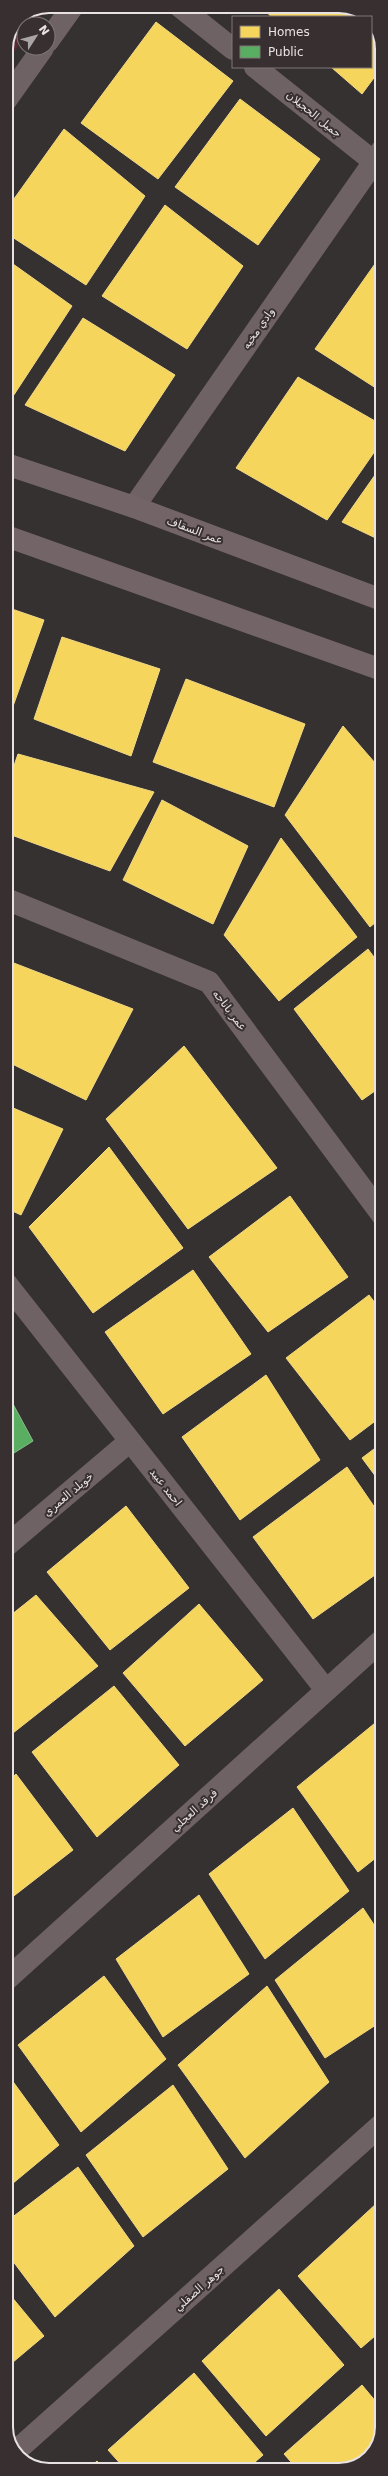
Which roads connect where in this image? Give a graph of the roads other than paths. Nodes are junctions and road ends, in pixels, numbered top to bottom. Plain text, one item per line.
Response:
1 (68, 13) edge
2 (188, 13) edge
3 (56, 30) edge
4 (232, 48) edge
5 (37, 56) edge
6 (256, 68) edge
7 (13, 90) edge
8 (375, 154) edge
9 (375, 158) edge
10 (13, 466) edge
11 (134, 507) junction
12 (13, 538) edge
13 (375, 597) edge
14 (375, 668) edge
15 (13, 902) edge
16 (375, 1206) edge
17 (13, 1292) edge
18 (130, 1442) junction
19 (13, 1540) edge
20 (375, 1646) edge
21 (326, 1690) junction
22 (13, 1974) edge
23 (375, 2130) edge
24 (19, 2448) edge

1 - 3 street
2 - 4 street
5 - 7 street
6 - 8 street, جميل الحجيلان
9 - 11 street, وادي مخيه
10 - 11 street, عمر السقاف
11 - 13 street, عمر السقاف
12 - 14 street
15 - 16 street, عمر باناجه
17 - 18 street, احمد عبيد
18 - 19 street, خويلد العمري
18 - 21 street, احمد عبيد
20 - 21 street, فرقد العجلي
21 - 22 street, فرقد العجلي
23 - 24 street, جوهر الصقلي

